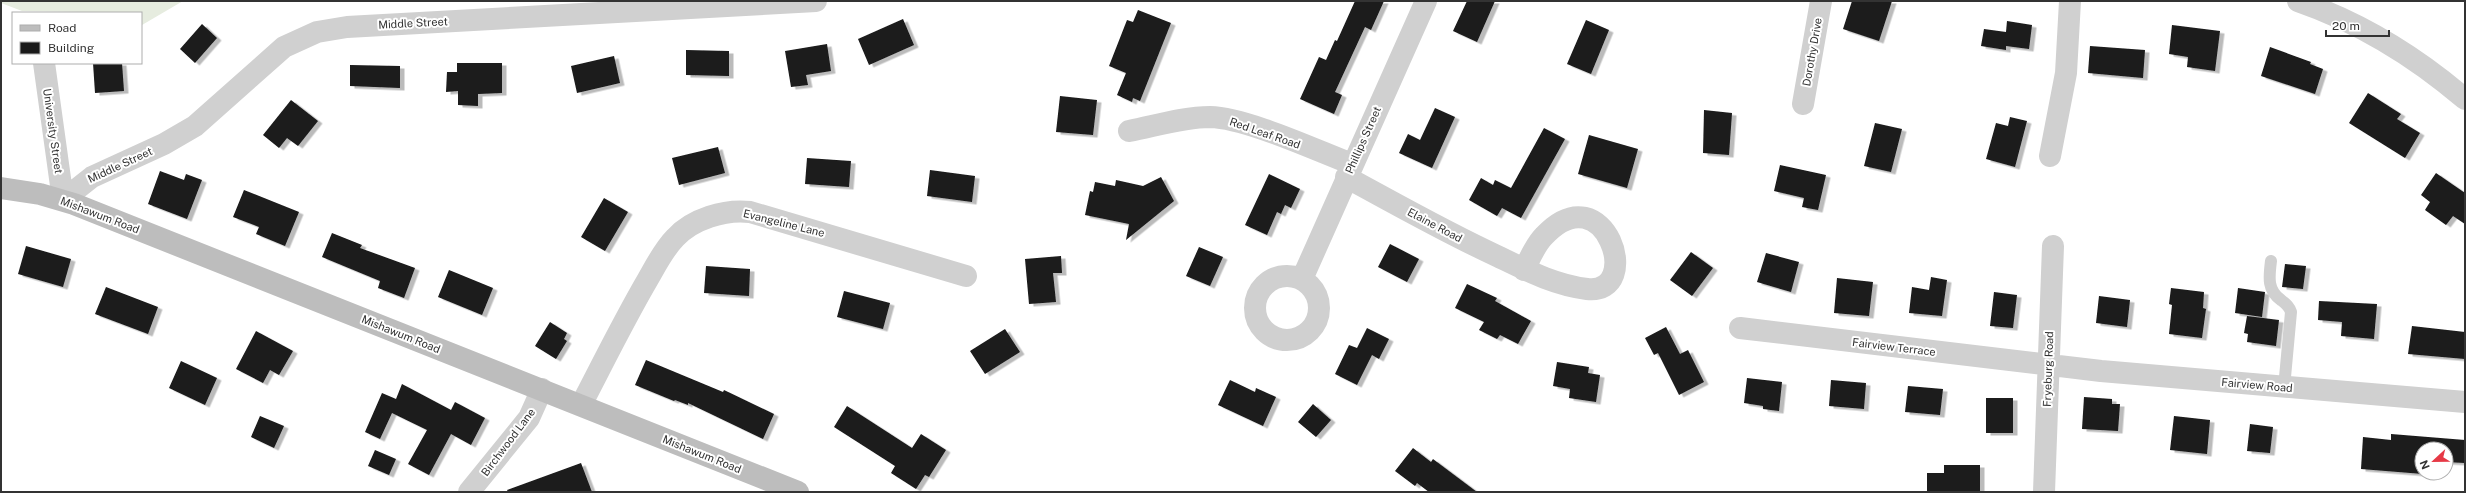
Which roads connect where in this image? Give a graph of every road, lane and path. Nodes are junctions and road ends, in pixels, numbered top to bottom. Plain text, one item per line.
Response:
1 (816, 1) edge
2 (1426, 1) edge
3 (1821, 1) edge
4 (2070, 1) edge
5 (2298, 1) edge
6 (44, 64) edge
7 (2465, 99) edge
8 (1803, 104) dead end
9 (1129, 131) dead end
10 (2050, 156) dead end
11 (1349, 170) junction
12 (1, 188) edge
13 (63, 200) junction
14 (2053, 246) dead end
15 (2271, 261) dead end
16 (1524, 270) dead end
17 (966, 276) dead end
18 (1302, 279) dead end
19 (1740, 328) dead end
20 (2048, 366) junction
21 (2284, 388) junction
22 (542, 390) junction
23 (2465, 402) edge
24 (581, 405) junction
25 (469, 492) edge
26 (798, 492) edge
27 (2044, 492) edge

1 - 13 street, Middle Street
2 - 11 street, Phillips Street
3 - 8 street, Dorothy Drive
4 - 10 street
5 - 7 street
6 - 13 street, University Street
9 - 11 street, Red Leaf Road
11 - 16 street, Elaine Road
11 - 18 street, Phillips Street
12 - 13 main road, Mishawum Road
13 - 22 main road, Mishawum Road
14 - 20 street, Fryeburg Road
15 - 21 lane
17 - 24 street, Evangeline Lane
19 - 20 street, Fairview Terrace
20 - 21 street, Fairview Road
20 - 27 street, Fryeburg Road
21 - 23 street, Fairview Road
22 - 24 main road, Mishawum Road
22 - 25 street, Birchwood Lane
24 - 26 main road, Mishawum Road

